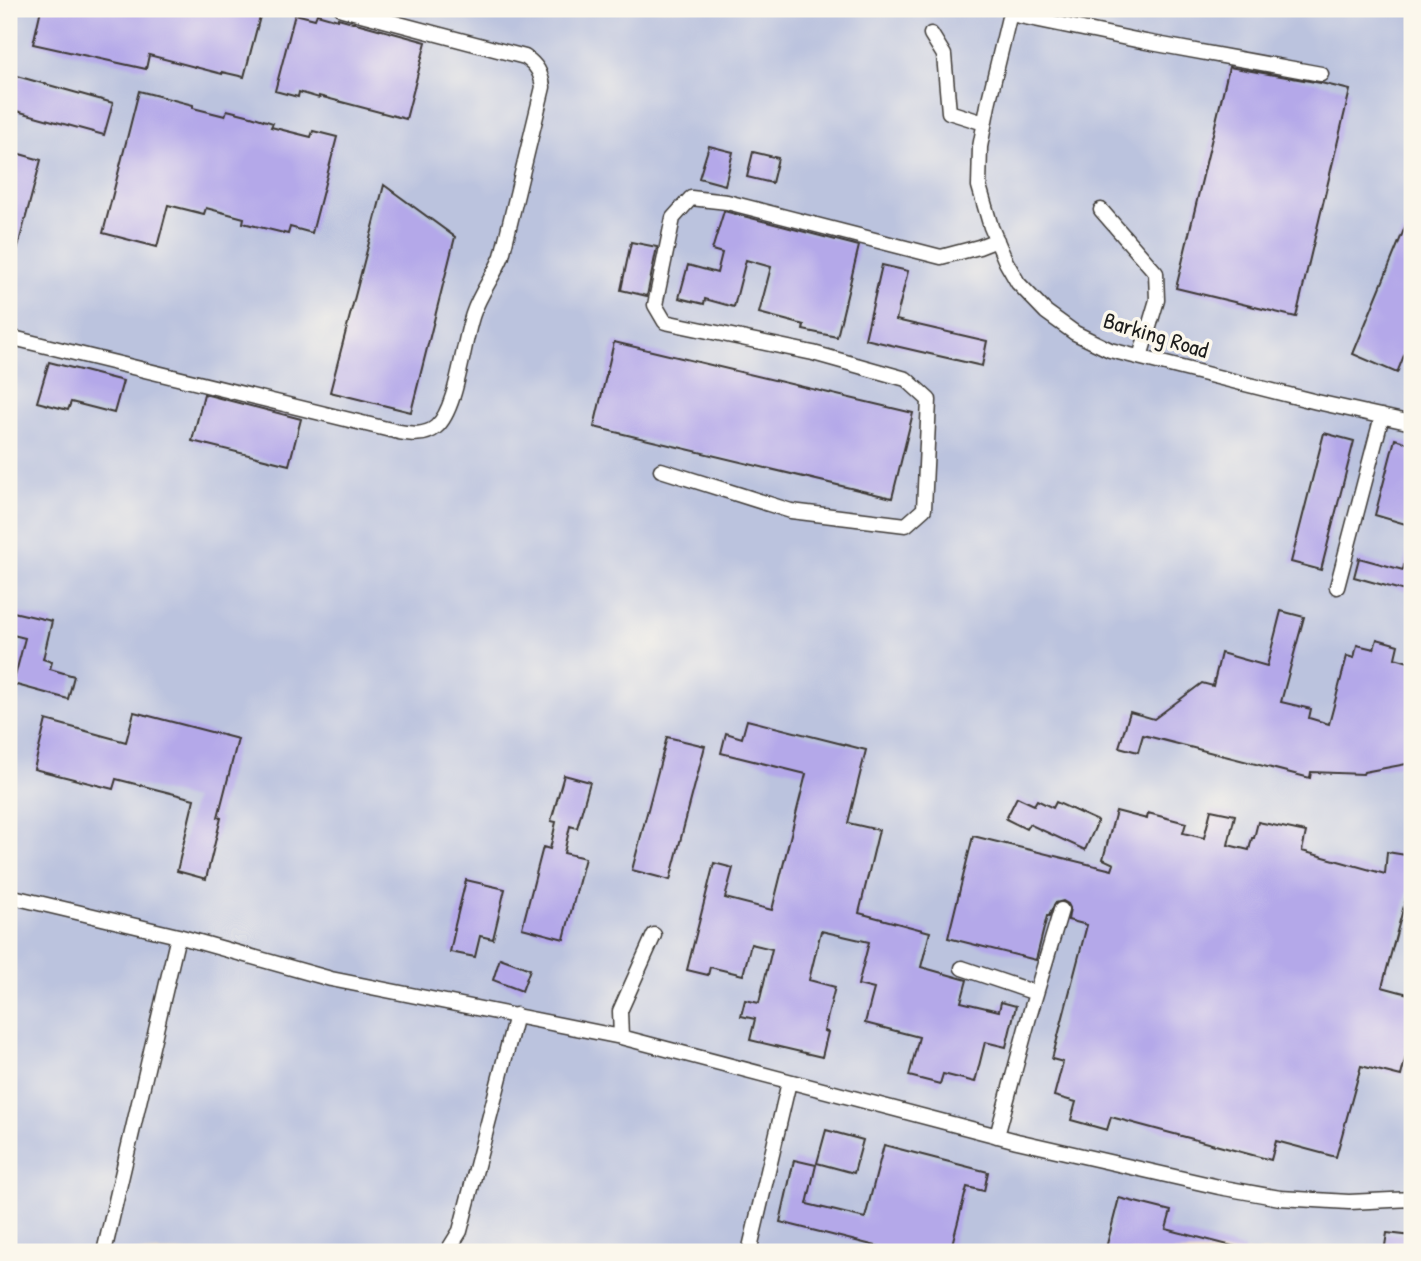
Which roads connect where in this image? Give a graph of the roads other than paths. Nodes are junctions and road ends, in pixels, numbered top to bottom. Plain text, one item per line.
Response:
1 (342, 9) edge
2 (1010, 11) edge
3 (931, 34) dead end
4 (1321, 74) dead end
5 (985, 123) junction
6 (1101, 210) dead end
7 (997, 240) junction
8 (9, 337) edge
9 (1140, 357) junction
10 (1382, 416) junction
11 (1412, 423) edge
12 (661, 470) dead end
13 (1337, 587) dead end
14 (9, 896) edge
15 (1061, 909) dead end
16 (654, 934) dead end
17 (178, 936) junction
18 (962, 968) dead end
19 (1036, 993) junction
20 (516, 1015) junction
21 (621, 1037) junction
22 (789, 1082) junction
23 (997, 1136) junction
24 (1412, 1199) edge
25 (104, 1252) edge
26 (447, 1252) edge
27 (749, 1252) edge

1 - 8 street
2 - 4 street
2 - 5 street, Barking Road
3 - 5 street
5 - 7 street, Barking Road
6 - 9 street
7 - 9 street, Barking Road
7 - 12 street
9 - 10 street, Barking Road
10 - 11 street, Barking Road
10 - 13 street
14 - 17 street
15 - 19 street
16 - 21 street
17 - 20 street
17 - 25 street
18 - 19 street
19 - 23 street
20 - 21 street
20 - 26 street
21 - 22 street
22 - 23 street
22 - 27 street
23 - 24 street

